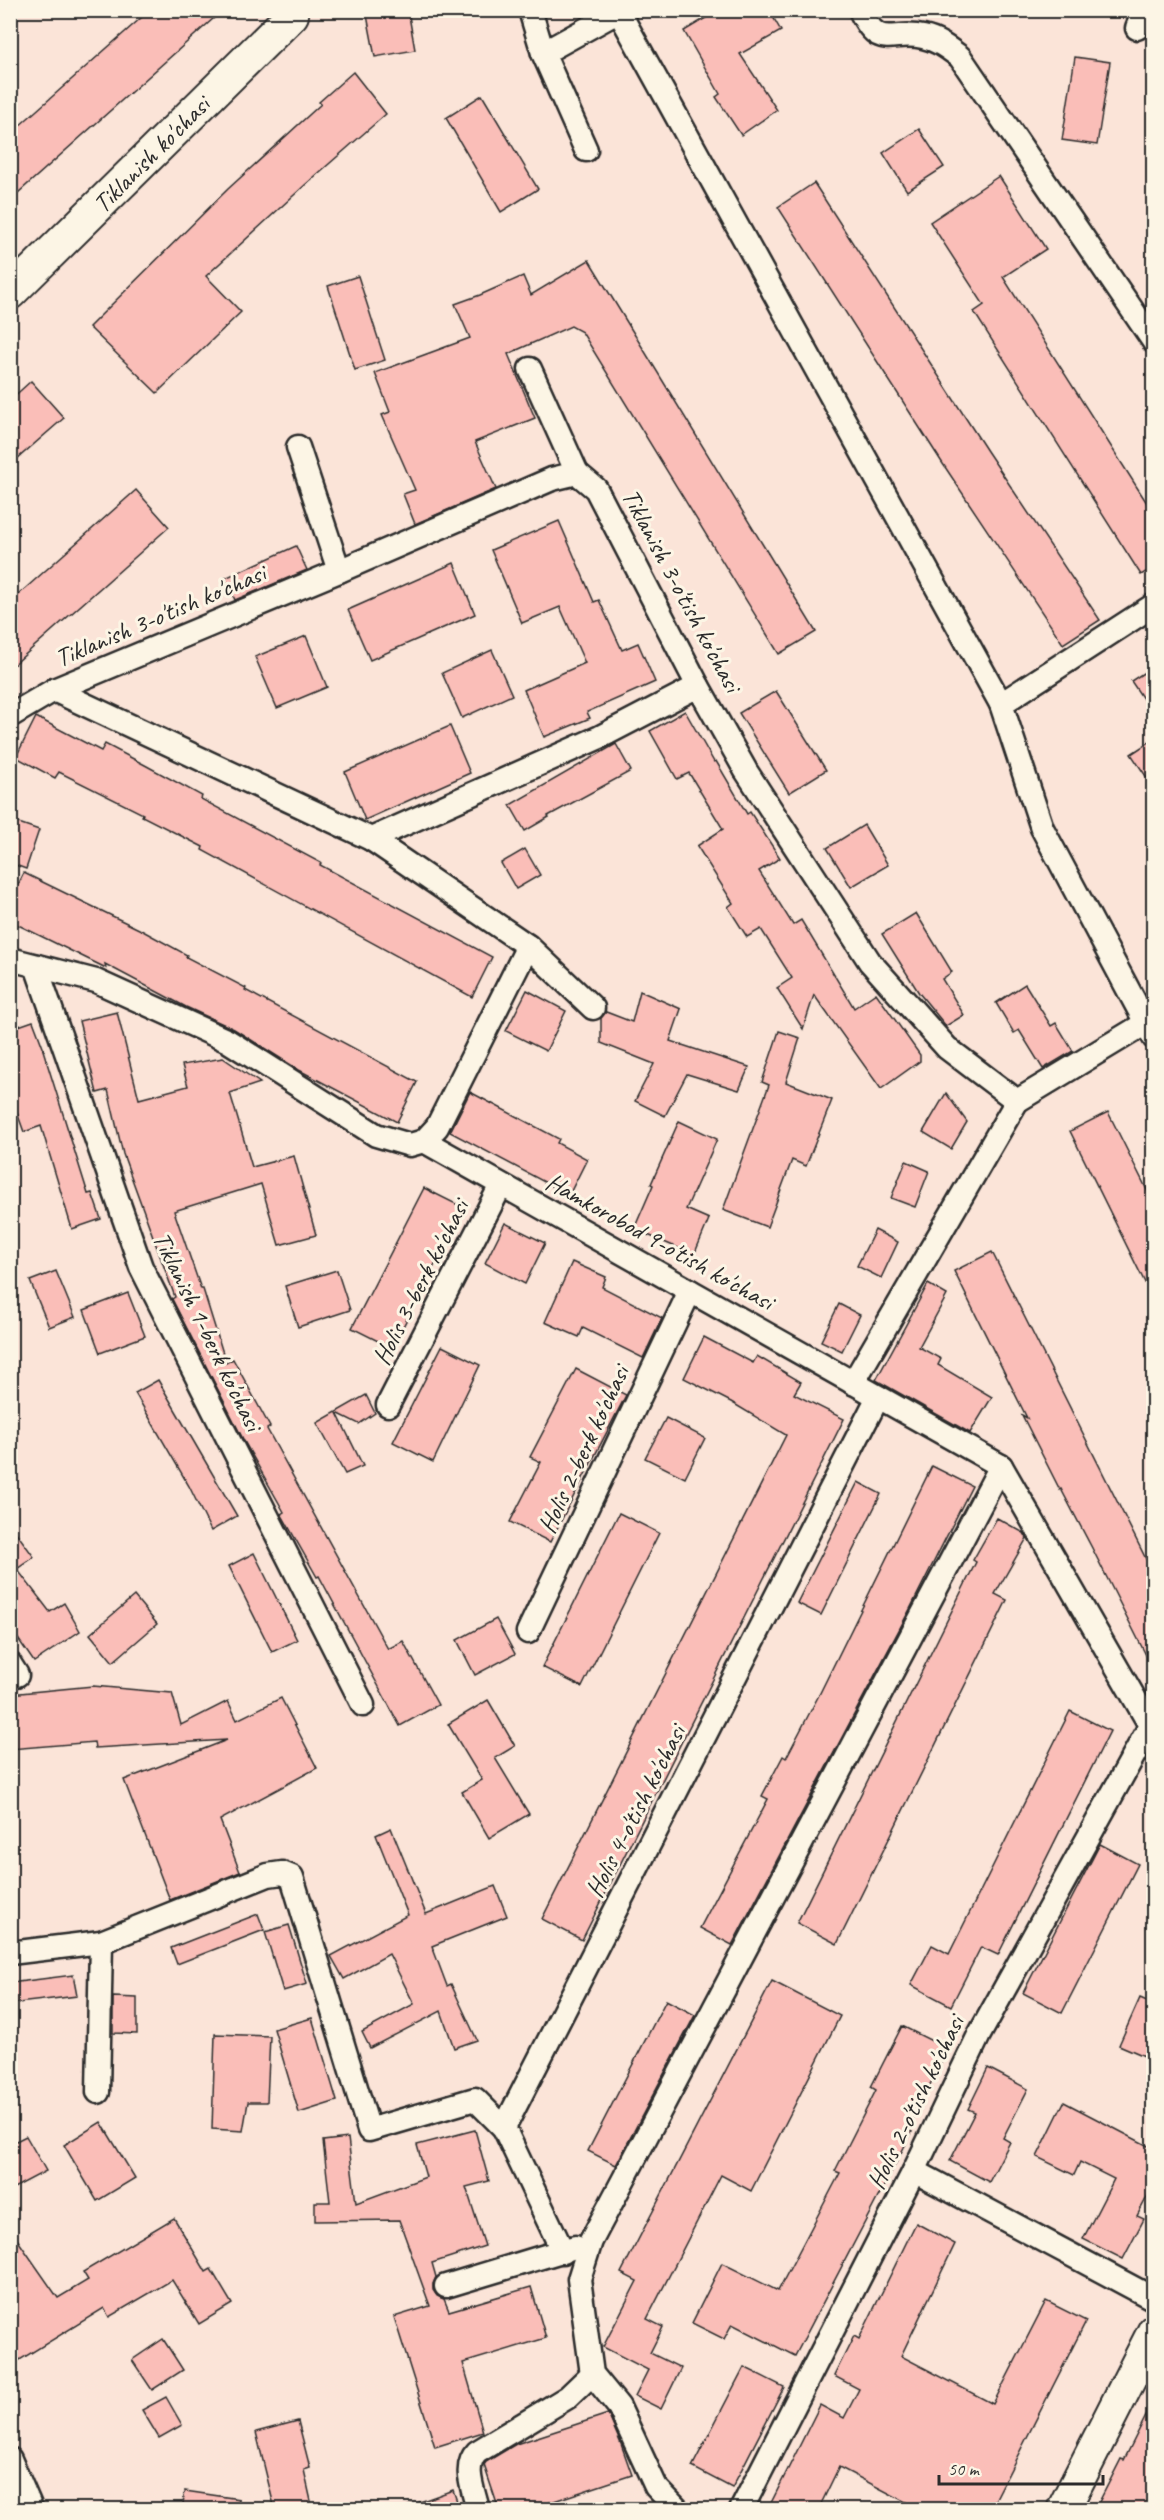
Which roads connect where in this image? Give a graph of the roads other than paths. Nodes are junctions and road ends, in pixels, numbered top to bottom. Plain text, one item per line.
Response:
1 (530, 10) edge
2 (860, 10) edge
3 (620, 11) edge
4 (294, 13) edge
5 (543, 53) junction
6 (586, 150) dead end
7 (10, 293) edge
8 (1154, 342) edge
9 (530, 369) dead end
10 (298, 447) dead end
11 (577, 473) junction
12 (339, 571) junction
13 (1154, 605) edge
14 (698, 686) junction
15 (54, 690) junction
16 (1001, 704) junction
17 (10, 716) edge
18 (371, 839) junction
19 (528, 946) junction
20 (10, 959) edge
21 (36, 966) junction
22 (593, 1008) dead end
23 (1150, 1030) edge
24 (1017, 1101) junction
25 (424, 1141) junction
26 (501, 1185) junction
27 (690, 1291) junction
28 (853, 1383) junction
29 (878, 1397) junction
30 (388, 1405) dead end
31 (1001, 1466) junction
32 (528, 1632) dead end
33 (363, 1705) dead end
34 (1152, 1729) edge
35 (101, 1942) junction
36 (10, 1953) edge
37 (98, 2092) dead end
38 (504, 2128) junction
39 (914, 2171) junction
40 (591, 2241) junction
41 (563, 2252) junction
42 (446, 2286) dead end
43 (1154, 2299) edge
44 (1154, 2331) edge
45 (592, 2374) junction
46 (10, 2459) edge
47 (32, 2510) edge
48 (478, 2510) edge
49 (678, 2510) edge
50 (741, 2510) edge
51 (1063, 2510) edge

1 - 5 street
2 - 8 street
3 - 5 street
3 - 16 street
4 - 7 street, Tiklanish ko'chasi
5 - 6 street
9 - 11 street
10 - 12 street
11 - 12 street, Tiklanish 3-o'tish ko'chasi
11 - 14 street, Tiklanish 3-o'tish ko'chasi
12 - 15 street, Tiklanish 3-o'tish ko'chasi
13 - 16 street
14 - 18 street
14 - 24 street, Tiklanish 3-o'tish ko'chasi
15 - 17 street, Tiklanish 3-o'tish ko'chasi
15 - 18 street
16 - 23 street
18 - 19 street
19 - 22 street
19 - 25 street
20 - 21 street, Hamkorobod 9-o'tish ko'chasi
21 - 25 street, Hamkorobod 9-o'tish ko'chasi
21 - 33 street, Tiklanish 1-berk ko'chasi
23 - 24 street
24 - 28 street
25 - 26 street, Hamkorobod 9-o'tish ko'chasi
26 - 27 street, Hamkorobod 9-o'tish ko'chasi
26 - 30 street, Holis 3-berk ko'chasi
27 - 28 street, Hamkorobod 9-o'tish ko'chasi
27 - 32 street, Holis 2-berk ko'chasi
28 - 29 street, Hamkorobod 9-o'tish ko'chasi
29 - 31 street, Hamkorobod 9-o'tish ko'chasi
29 - 38 street, Holis 4-o'tish ko'chasi
31 - 34 street
31 - 40 street
34 - 39 street, Holis 2-o'tish ko'chasi
35 - 36 street
35 - 37 street
35 - 38 street
38 - 41 street
39 - 43 street
39 - 50 street, Holis 2-o'tish ko'chasi
40 - 41 street
40 - 45 street
41 - 42 street
44 - 51 street
45 - 48 street
45 - 49 street
46 - 47 street

